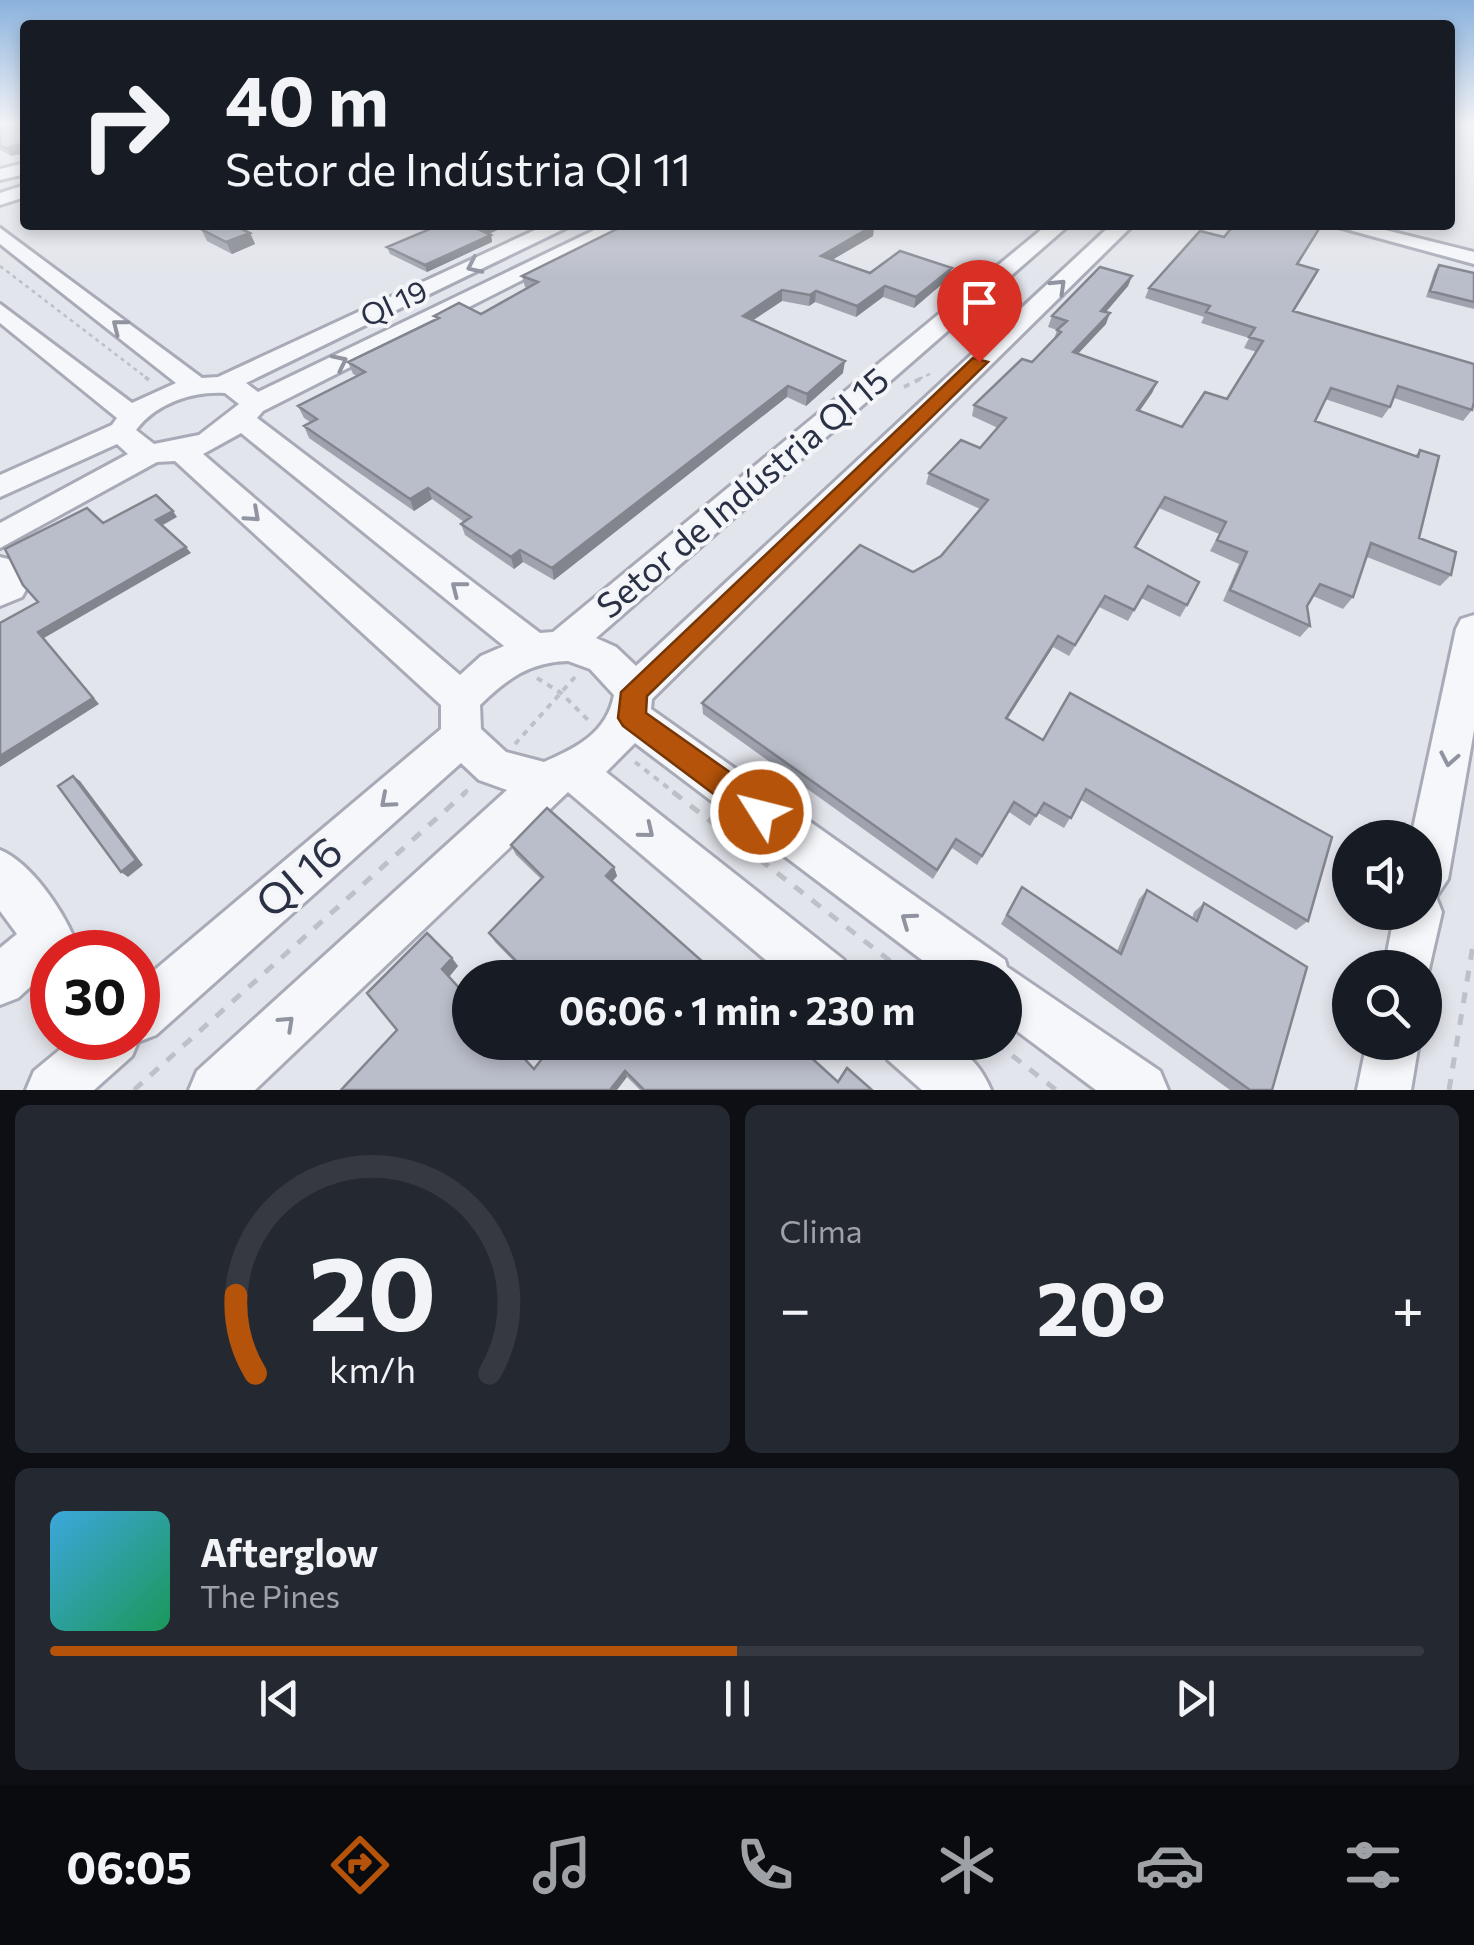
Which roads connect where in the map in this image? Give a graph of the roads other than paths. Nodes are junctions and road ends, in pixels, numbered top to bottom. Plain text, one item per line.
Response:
1 (551, 230) edge
2 (611, 230) edge
3 (1053, 230) edge
4 (1118, 230) edge
5 (1361, 230) edge
6 (0, 234) edge
7 (1474, 258) edge
8 (0, 312) edge
9 (226, 383) junction
10 (196, 386) junction
11 (248, 413) junction
12 (126, 423) junction
13 (165, 452) junction
14 (0, 487) edge
15 (0, 537) edge
16 (0, 569) edge
17 (0, 594) edge
18 (1474, 629) edge
19 (549, 646) junction
20 (633, 705) junction
21 (461, 718) junction
22 (558, 776) junction
23 (1437, 820) edge
24 (0, 873) edge
25 (802, 960) edge
26 (964, 960) edge
27 (0, 980) edge
28 (160, 997) edge
29 (1022, 1002) edge
30 (88, 1060) edge
31 (928, 1060) edge
32 (1390, 1060) edge
33 (53, 1090) edge
34 (216, 1090) edge
35 (964, 1090) edge
36 (1141, 1090) edge
37 (1384, 1090) edge

1 -> 9 street, QI 19
11 -> 2 street
3 - 19 street, Setor de Indústria QI 15
20 -> 4 street
5 - 7 street
10 -> 6 street
8 - 12 street
9 - 10 street, QI 19
9 - 11 street
10 - 12 street, QI 19
11 - 13 street
19 -> 11 street
12 - 13 street
12 - 14 street, QI 19
13 - 15 street
13 -> 21 street
16 - 17 street
18 -> 23 street
19 - 20 street
19 - 21 street
20 - 22 street
26 -> 20 street
21 - 22 street
21 -> 28 street, QI 16
22 -> 25 street
34 -> 22 street
24 - 27 street
29 - 36 street
30 - 33 street
31 - 35 street
32 - 37 street

